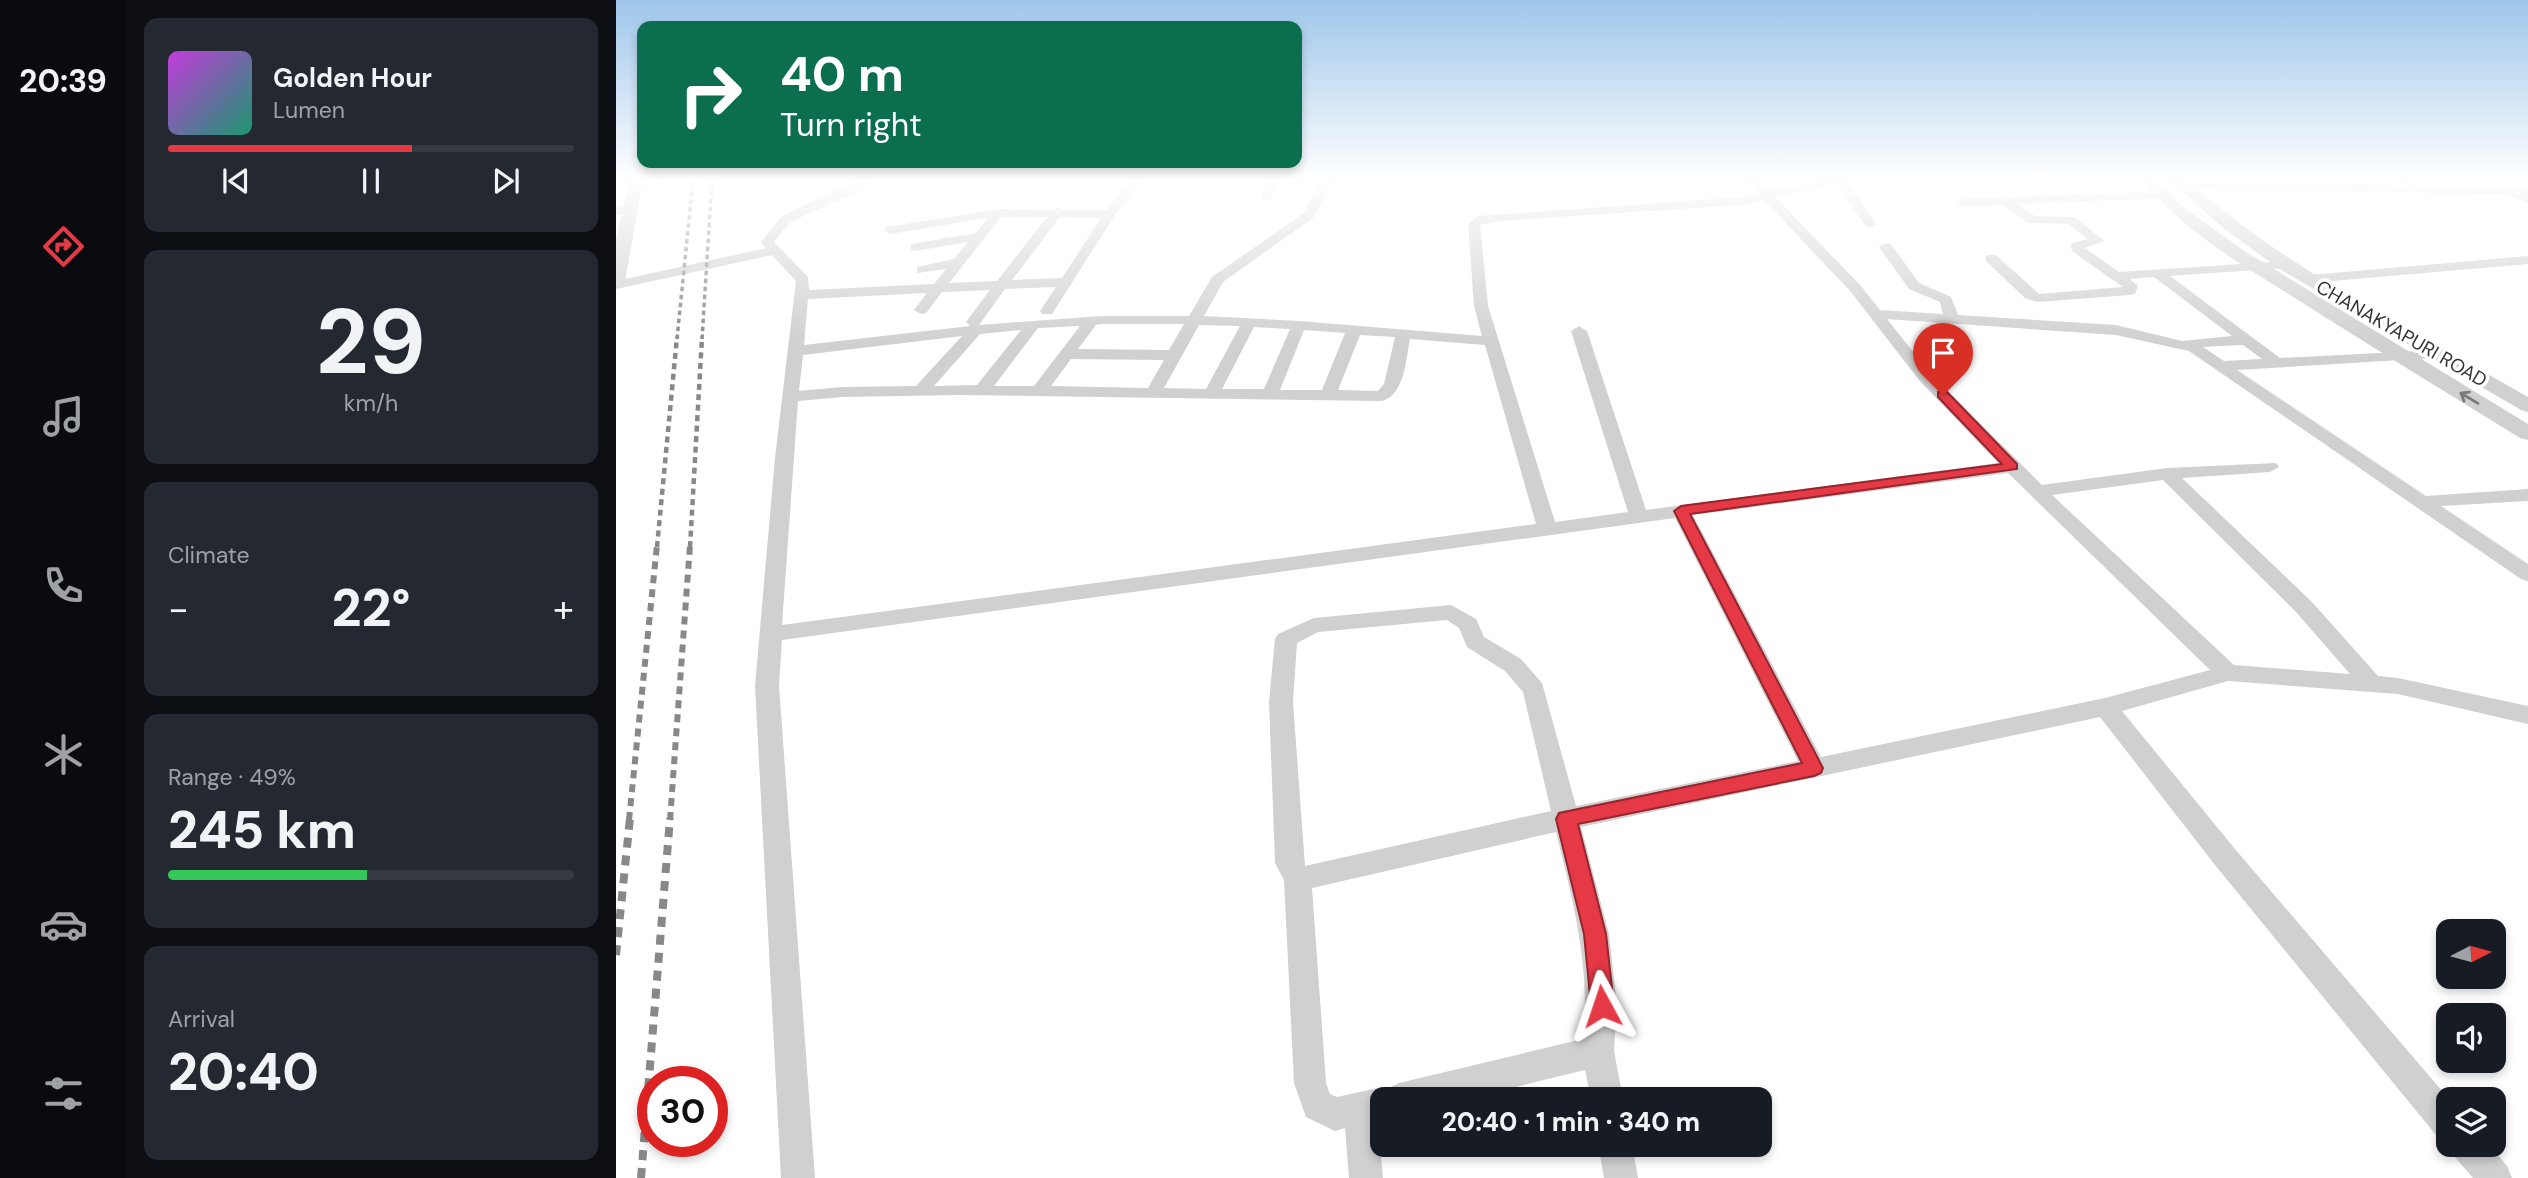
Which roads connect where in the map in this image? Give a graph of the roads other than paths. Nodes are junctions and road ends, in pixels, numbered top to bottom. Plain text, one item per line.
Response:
1 (621, 235) edge
2 (773, 235) edge
3 (1040, 235) edge
4 (1096, 235) edge
5 (1281, 235) edge
6 (1473, 235) edge
7 (1803, 235) edge
8 (2091, 235) edge
9 (2212, 235) edge
10 (2243, 235) edge
11 (979, 236) joint
12 (916, 247) dead end
13 (1886, 247) dead end
14 (775, 250) junction
15 (1991, 258) dead end
16 (2528, 260) edge
17 (956, 263) junction
18 (2284, 264) junction
19 (2255, 266) junction
20 (922, 270) dead end
21 (2157, 273) junction
22 (2116, 276) junction
23 (2309, 279) junction
24 (1065, 282) junction
25 (616, 283) edge
26 (1002, 284) junction
27 (937, 286) junction
28 (801, 295) junction
29 (921, 310) dead end
30 (1047, 311) dead end
31 (1875, 314) junction
32 (1952, 319) junction
33 (1091, 321) junction
34 (1193, 322) junction
35 (1249, 323) junction
36 (1299, 325) junction
37 (974, 326) junction
38 (1032, 326) junction
39 (1354, 330) junction
40 (1579, 331) dead end
41 (1403, 334) junction
42 (2246, 340) junction
43 (1492, 341) junction
44 (2179, 345) junction
45 (795, 351) junction
46 (2434, 353) junction
47 (1067, 354) junction
48 (1174, 355) junction
49 (2396, 355) junction
50 (2276, 362) junction
51 (2222, 366) junction
52 (982, 390) junction
53 (920, 391) junction
54 (1039, 391) junction
55 (1153, 393) junction
56 (1212, 394) junction
57 (1270, 395) junction
58 (1328, 396) junction
59 (790, 397) junction
60 (2528, 406) edge
61 (2528, 433) edge
62 (2012, 467) junction
63 (2270, 467) dead end
64 (2167, 474) junction
65 (2038, 491) junction
66 (2528, 495) edge
67 (2423, 502) junction
68 (1681, 511) junction
69 (1639, 517) junction
70 (1547, 529) junction
71 (2528, 574) edge
72 (771, 634) junction
73 (2228, 673) junction
74 (2371, 684) junction
75 (2105, 707) junction
76 (2528, 715) edge
77 (1814, 768) junction
78 (1566, 819) junction
79 (1298, 879) junction
80 (1598, 1051) junction
81 (1449, 1087) edge
82 (1605, 1087) edge
83 (1370, 1106) edge
84 (2436, 1109) edge
85 (1370, 1120) edge
86 (1617, 1157) edge
87 (2477, 1157) edge
88 (798, 1178) edge
89 (1366, 1178) edge
90 (1621, 1178) edge
91 (2494, 1178) edge

1 - 25 street
2 - 14 street
3 - 26 street
4 - 24 street
5 - 34 street
6 - 43 street
7 - 31 street
8 - 22 street
9 - 19 street
10 - 18 street, CHANAKYAPURI ROAD
11 - 12 street
11 - 17 street
13 - 32 street
14 - 25 street
14 - 28 street
15 - 22 street
16 - 23 street
17 - 20 street
17 - 27 street
18 - 19 street
18 - 23 street, CHANAKYAPURI ROAD
19 - 21 street
19 - 49 street
21 - 22 street
21 - 42 street
23 - 46 street, CHANAKYAPURI ROAD
24 - 26 street
24 - 30 street
26 - 27 street
26 - 37 street
27 - 28 street
27 - 29 street
28 - 45 street
31 - 32 street
31 - 62 street
32 - 44 street
33 - 34 street
33 - 38 street
33 - 47 street
34 - 35 street
34 - 48 street
35 - 36 street
35 - 56 street
36 - 39 street
36 - 57 street
37 - 38 street
37 - 45 street
37 - 53 street
38 - 52 street
39 - 41 street
39 - 58 street
40 - 69 street
41 - 43 street
41 - 58 street
42 - 44 street
42 - 50 street
43 - 70 street
44 - 51 street
45 - 59 street
46 - 49 street
46 - 60 street, CHANAKYAPURI ROAD
47 - 48 street
47 - 54 street
48 - 55 street
49 - 50 street
61 -> 49 street
50 - 51 street
51 - 67 street
52 - 53 street
52 - 54 street
53 - 59 street
54 - 55 street
55 - 56 street
56 - 57 street
57 - 58 street
59 - 72 street
62 - 65 street
62 - 68 street
63 - 64 street
64 - 65 street
64 - 74 street
65 - 73 street
66 - 67 street
67 - 71 street
68 - 69 street
68 - 77 street
69 - 70 street
70 - 72 street
72 - 88 street
73 - 74 street
73 - 75 street
74 - 76 street
75 - 77 street
75 - 84 street
77 - 78 street
78 - 79 street
78 - 79 street
78 - 80 street
79 - 83 street
80 - 81 street
80 - 82 street
85 - 89 street
86 - 90 street
87 - 91 street

